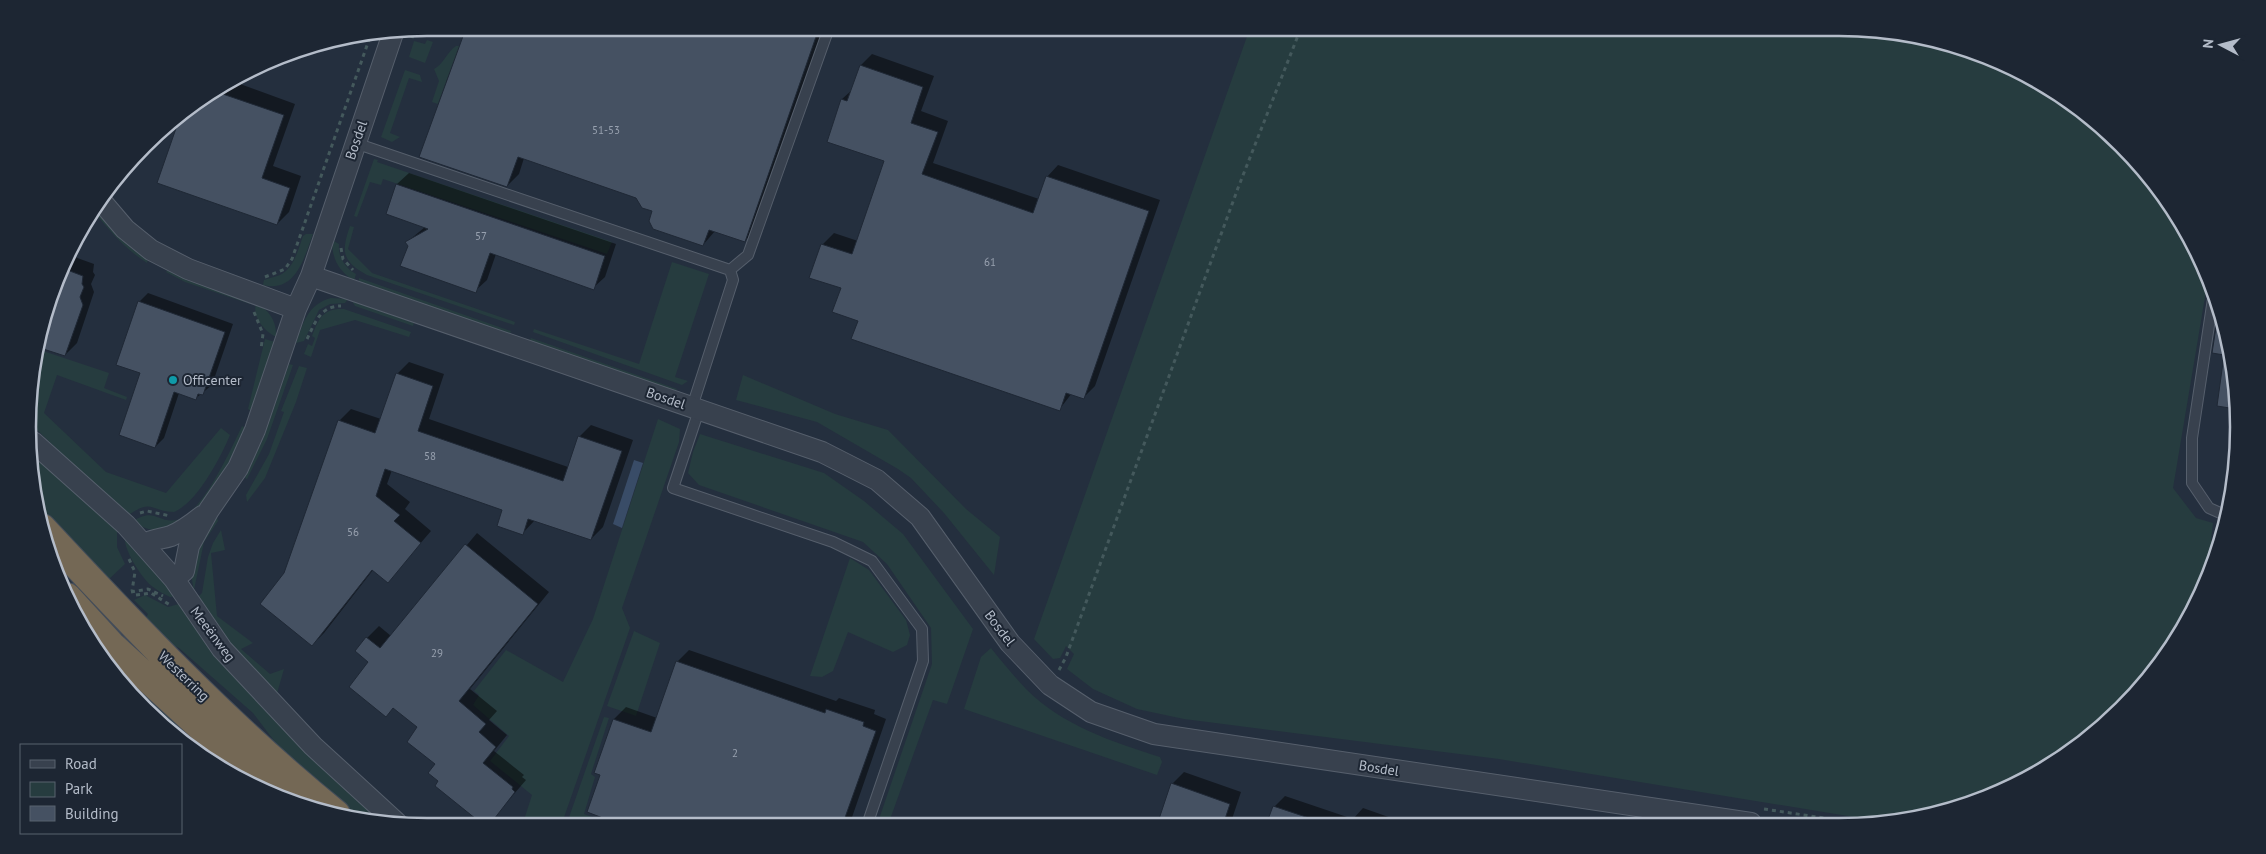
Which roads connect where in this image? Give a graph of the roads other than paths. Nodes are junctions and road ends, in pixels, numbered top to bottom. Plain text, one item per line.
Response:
1 (826, 36) edge
2 (391, 38) edge
3 (355, 143) junction
4 (105, 206) edge
5 (730, 270) junction
6 (310, 276) junction
7 (296, 309) junction
8 (2211, 309) edge
9 (695, 409) junction
10 (37, 445) edge
11 (209, 510) junction
12 (2220, 513) edge
13 (53, 540) edge
14 (144, 544) junction
15 (174, 579) junction
16 (88, 621) edge
17 (257, 778) edge
18 (324, 804) edge
19 (1753, 815) edge
20 (390, 816) edge
21 (870, 818) edge

1 - 5 lane
2 - 3 street, Bosdel
3 - 5 lane
3 - 6 street, Bosdel
4 - 7 street
5 - 9 lane
6 - 7 street, Bosdel
6 - 9 street, Bosdel
7 - 11 street, Bosdel
8 - 12 lane
9 - 19 street, Bosdel
9 - 21 lane
10 - 14 street, Meeënweg
11 - 14 street, Bosdel
11 - 15 street, Bosdel
13 - 18 highway, Westerring
14 - 15 street, Meeënweg
15 - 20 street, Meeënweg
16 - 17 highway, Westerring

